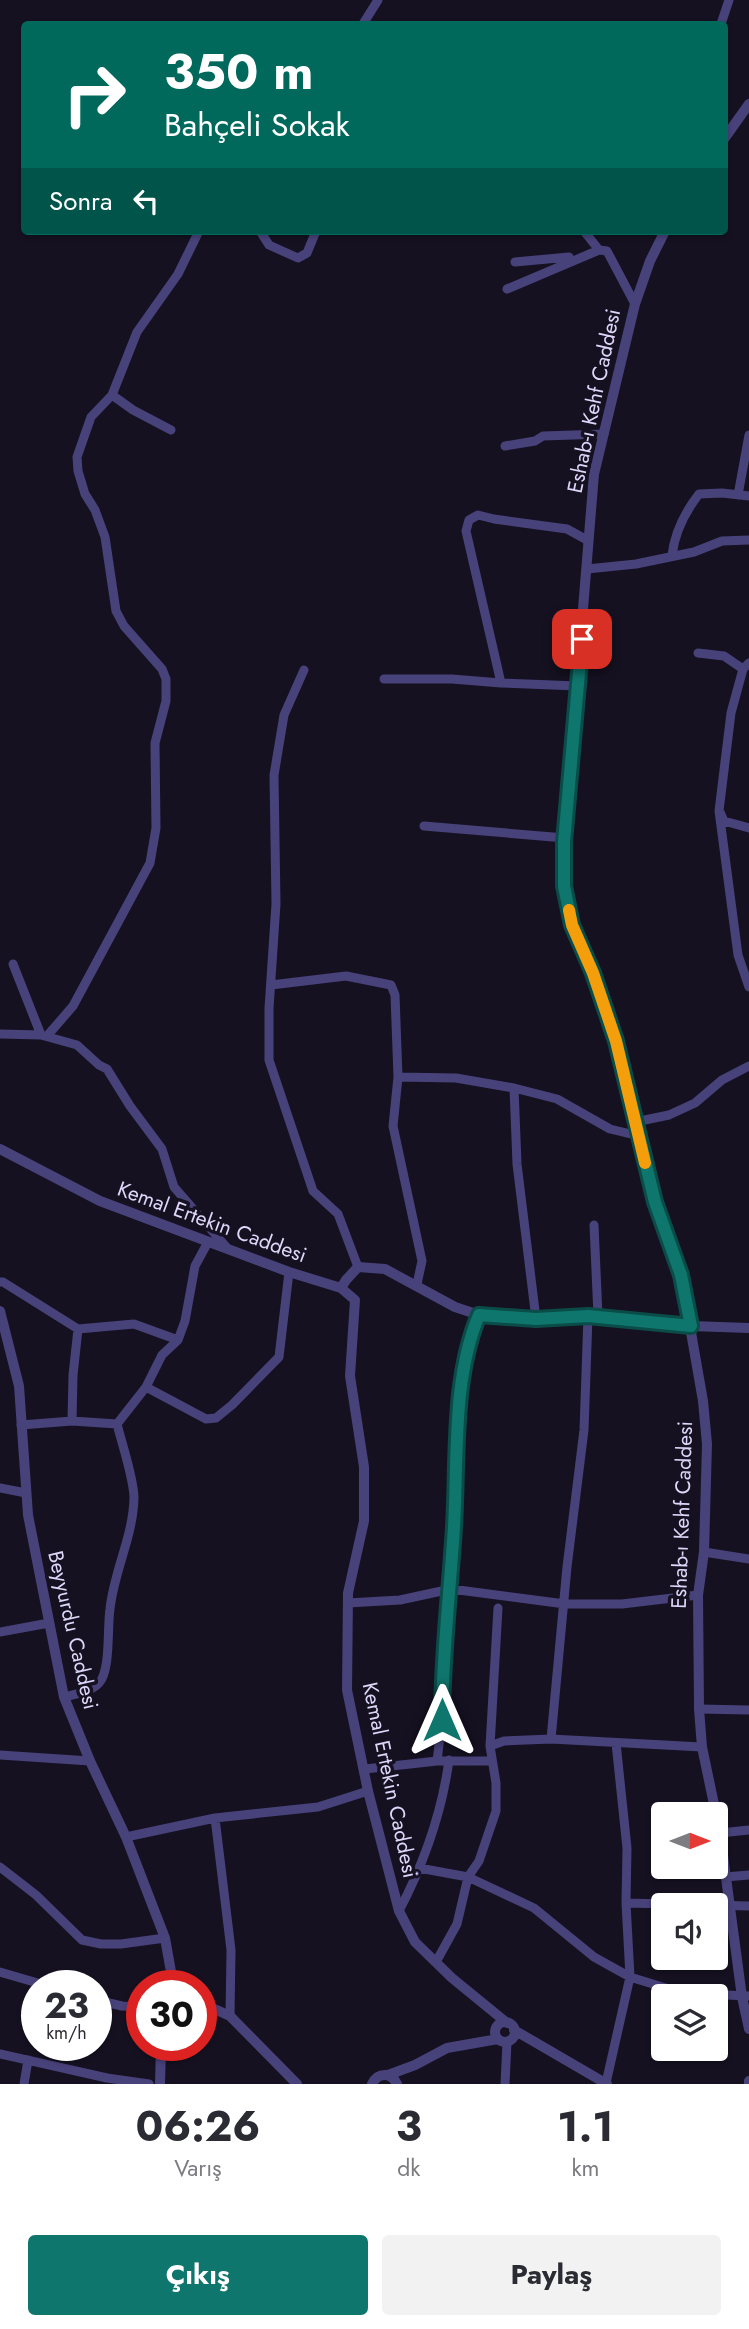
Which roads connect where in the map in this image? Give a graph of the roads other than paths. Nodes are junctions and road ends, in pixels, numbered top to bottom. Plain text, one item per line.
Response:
1 (378, 0) edge
2 (729, 0) edge
3 (365, 21) edge
4 (722, 21) edge
5 (749, 104) edge
6 (728, 134) edge
7 (198, 235) edge
8 (263, 235) edge
9 (314, 235) edge
10 (587, 235) edge
11 (663, 235) edge
12 (599, 250) junction
13 (578, 257) junction
14 (515, 262) dead end
15 (507, 289) dead end
16 (635, 304) junction
17 (112, 395) junction
18 (171, 430) dead end
19 (604, 434) junction
20 (749, 435) edge
21 (506, 446) dead end
22 (738, 495) junction
23 (749, 496) edge
24 (587, 540) junction
25 (749, 540) edge
26 (672, 555) junction
27 (587, 569) junction
28 (698, 653) dead end
29 (746, 666) edge
30 (304, 670) dead end
31 (384, 680) dead end
32 (501, 683) junction
33 (578, 686) junction
34 (719, 811) junction
35 (424, 826) dead end
36 (749, 828) edge
37 (565, 838) junction
38 (13, 964) dead end
39 (271, 985) junction
40 (749, 986) edge
41 (0, 1034) edge
42 (44, 1035) junction
43 (749, 1066) edge
44 (397, 1077) junction
45 (514, 1088) junction
46 (635, 1122) junction
47 (639, 1136) junction
48 (0, 1149) edge
49 (594, 1225) dead end
50 (208, 1242) junction
51 (228, 1249) junction
52 (358, 1267) junction
53 (289, 1272) junction
54 (0, 1282) edge
55 (416, 1284) junction
56 (341, 1288) junction
57 (0, 1311) edge
58 (479, 1315) junction
59 (593, 1316) junction
60 (536, 1319) junction
61 (691, 1326) junction
62 (2, 1327) edge
63 (749, 1328) edge
64 (78, 1329) junction
65 (178, 1340) junction
66 (146, 1387) junction
67 (72, 1421) junction
68 (117, 1424) junction
69 (21, 1425) junction
70 (0, 1488) edge
71 (26, 1493) junction
72 (704, 1552) junction
73 (749, 1559) edge
74 (451, 1589) junction
75 (698, 1595) junction
76 (348, 1602) junction
77 (565, 1604) junction
78 (498, 1608) dead end
79 (49, 1623) junction
80 (0, 1632) edge
81 (64, 1697) junction
82 (699, 1709) junction
83 (749, 1710) edge
84 (551, 1739) junction
85 (616, 1743) junction
86 (491, 1746) junction
87 (702, 1747) junction
88 (0, 1755) edge
89 (449, 1760) junction
90 (90, 1761) junction
91 (437, 1761) junction
92 (492, 1761) junction
93 (365, 1769) junction
94 (368, 1791) junction
95 (714, 1802) edge
96 (215, 1818) junction
97 (749, 1830) edge
98 (728, 1832) edge
99 (126, 1836) junction
100 (0, 1867) edge
101 (419, 1868) junction
102 (749, 1875) edge
103 (468, 1877) junction
104 (728, 1877) edge
105 (725, 1880) edge
106 (626, 1903) junction
107 (729, 1905) junction
108 (749, 1906) edge
109 (399, 1911) junction
110 (165, 1938) junction
111 (436, 1962) junction
112 (170, 1970) edge
113 (0, 1972) edge
114 (630, 1977) junction
115 (21, 1978) edge
116 (745, 1996) edge
117 (217, 2010) edge
118 (230, 2016) junction
119 (749, 2029) edge
120 (504, 2033) junction
121 (0, 2054) edge
122 (21, 2059) edge
123 (27, 2061) edge
124 (32, 2061) edge
125 (161, 2061) edge
126 (394, 2081) edge
127 (24, 2084) edge
128 (149, 2084) edge
129 (160, 2084) edge
130 (297, 2084) edge
131 (372, 2084) edge
132 (505, 2084) edge
133 (607, 2084) edge

1 - 3 street
2 - 4 street
5 - 6 street
7 - 17 street
8 - 9 street
10 - 12 street
11 - 16 street, Eshab-ı Kehf Caddesi
12 - 13 street
12 - 16 street
13 - 14 street
13 - 15 street
16 - 19 street, Eshab-ı Kehf Caddesi
17 - 18 street
17 - 42 street
19 - 21 street
19 - 24 street, Eshab-ı Kehf Caddesi
20 - 22 street
22 - 23 street
22 - 26 street
24 - 27 street, Eshab-ı Kehf Caddesi
24 - 32 street
25 - 26 street
26 - 27 street
27 - 33 street, Eshab-ı Kehf Caddesi
28 - 29 street
29 - 34 street
30 - 39 street
31 - 32 street
32 - 33 street
33 - 37 street, Eshab-ı Kehf Caddesi
34 - 36 street
34 - 40 street
35 - 37 street
37 - 46 street, Eshab-ı Kehf Caddesi
38 - 42 street
39 - 44 street
39 - 52 street
41 - 42 street
42 - 51 street
43 - 46 street
44 - 45 street
44 - 55 street
45 - 47 street
45 - 60 street
46 - 47 street, Eshab-ı Kehf Caddesi
47 - 61 street, Eshab-ı Kehf Caddesi
48 - 50 street, Kemal Ertekin Caddesi
49 - 59 street
50 - 51 street, Kemal Ertekin Caddesi
50 - 65 street
51 - 53 street, Kemal Ertekin Caddesi
52 - 55 street
52 - 56 street
53 - 56 street, Kemal Ertekin Caddesi
53 - 66 street
54 - 64 street
55 - 58 street
56 - 76 street, Kemal Ertekin Caddesi
57 - 62 street, Beyyurdu Caddesi
58 - 60 street
58 - 74 street
59 - 60 street
59 - 61 street
59 - 77 street
61 - 63 street
61 - 72 street, Eshab-ı Kehf Caddesi
62 - 69 street, Beyyurdu Caddesi
64 - 65 street
64 - 67 street
65 - 66 street
66 - 68 street
67 - 68 street
67 - 69 street
68 - 81 street
69 - 71 street, Beyyurdu Caddesi
70 - 71 street
71 - 79 street, Beyyurdu Caddesi
72 - 73 street
72 - 75 street, Eshab-ı Kehf Caddesi
74 - 76 street
74 - 77 street
74 - 91 street
75 - 77 street
75 - 82 street, Eshab-ı Kehf Caddesi
76 - 93 street, Kemal Ertekin Caddesi
77 - 84 street
78 - 86 street
79 - 80 street
79 - 81 street, Beyyurdu Caddesi
81 - 90 street, Beyyurdu Caddesi
82 - 83 street
82 - 87 street, Eshab-ı Kehf Caddesi
84 - 85 street
84 - 86 street
85 - 87 street
85 - 106 street
86 - 92 street
87 - 95 street, Eshab-ı Kehf Caddesi
88 - 90 street
89 - 91 street
89 - 92 street
89 - 101 street
90 - 99 street, Beyyurdu Caddesi
91 - 93 street
92 - 103 street
93 - 94 street, Kemal Ertekin Caddesi
94 - 96 street
94 - 109 street, Kemal Ertekin Caddesi
96 - 99 street
96 - 118 street
97 - 98 street
99 - 110 street, Beyyurdu Caddesi
100 - 110 street
101 - 103 street
101 - 109 street
102 - 104 street
103 - 111 street
103 - 114 street
105 - 107 street, Eshab-ı Kehf Caddesi
106 - 107 street
106 - 114 street
107 - 108 street
107 - 116 street, Eshab-ı Kehf Caddesi
109 - 111 street, Kemal Ertekin Caddesi
110 - 112 street, Beyyurdu Caddesi
111 - 120 street, Kemal Ertekin Caddesi
113 - 115 street
114 - 116 street
114 - 133 street
116 - 119 street, Eshab-ı Kehf Caddesi
117 - 118 street
118 - 130 street
120 - 126 street
120 - 132 street
120 - 133 street
121 - 122 street
123 - 127 street
124 - 128 street
125 - 129 street
126 - 131 street

